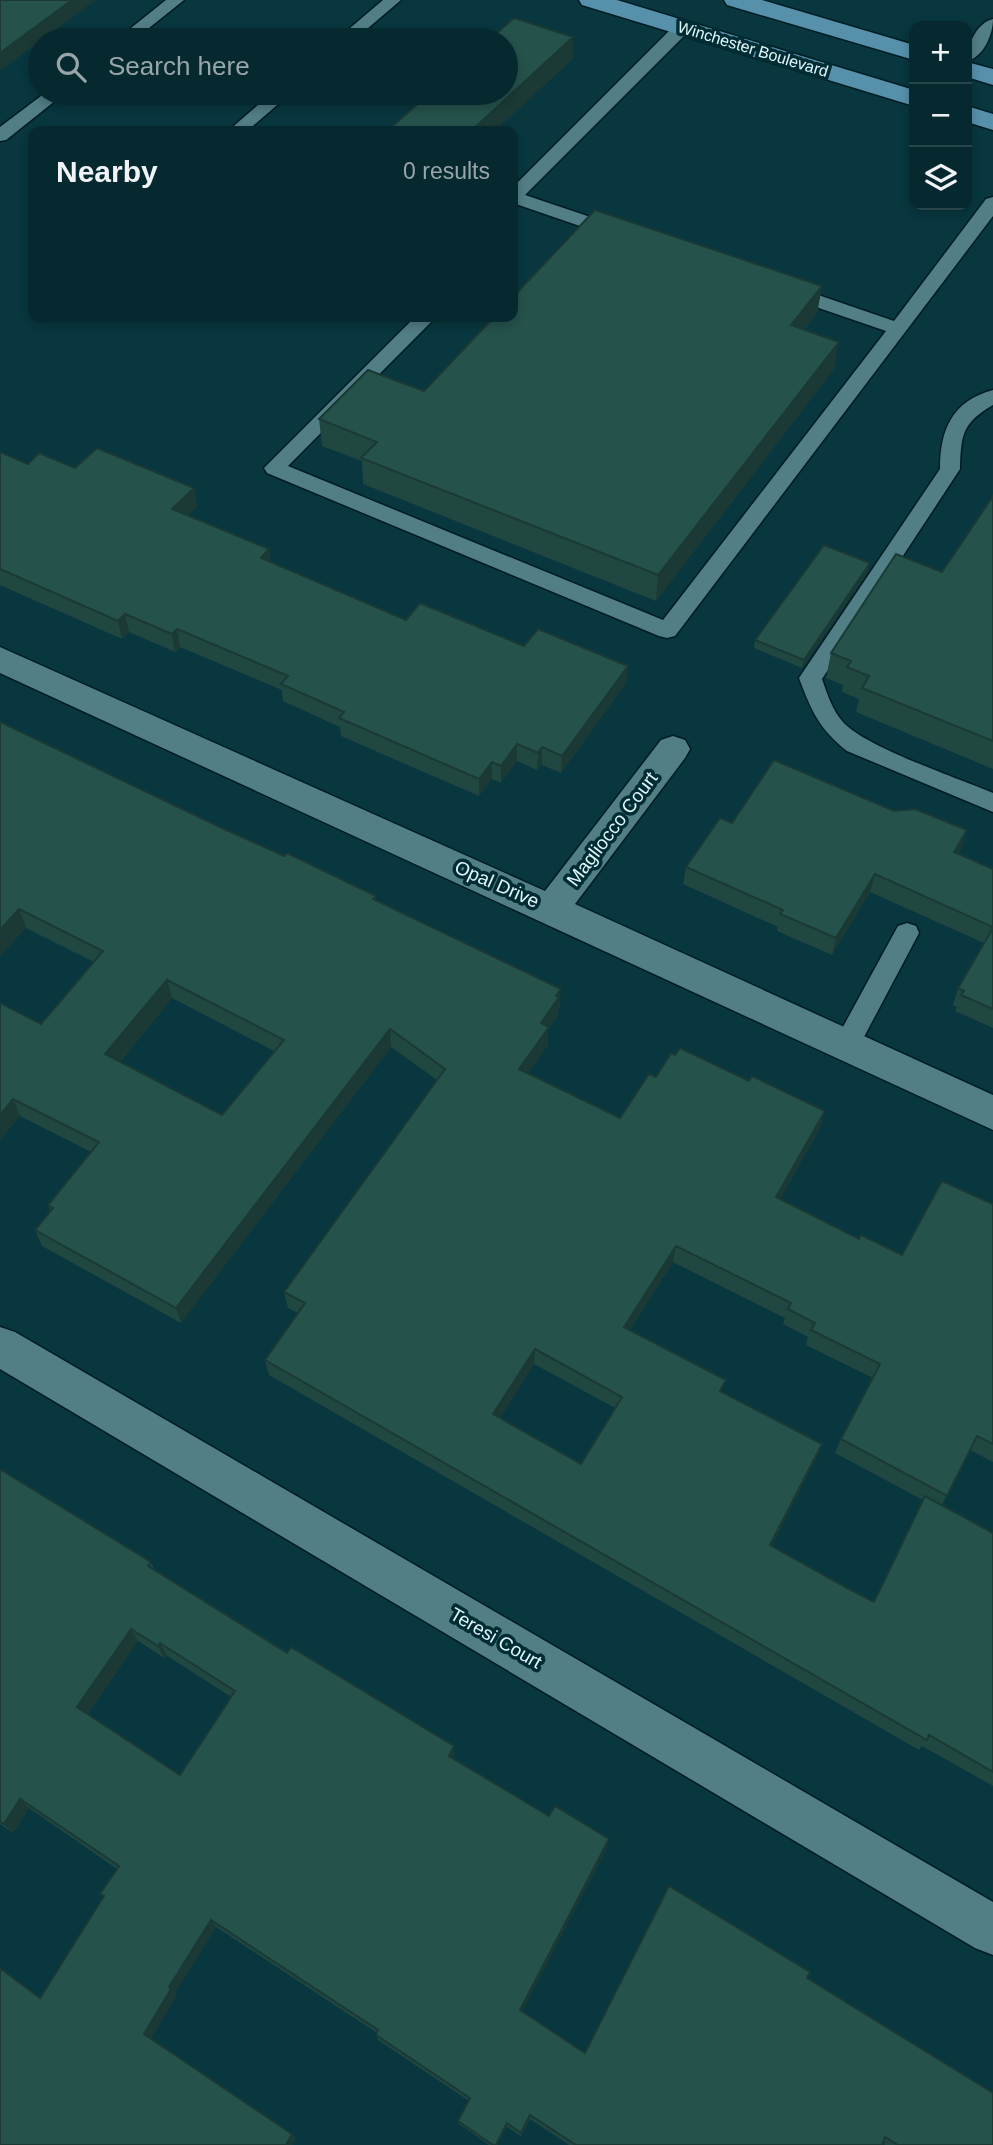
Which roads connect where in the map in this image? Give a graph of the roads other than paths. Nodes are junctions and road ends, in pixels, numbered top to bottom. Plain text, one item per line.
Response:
1 (176, 0) edge
2 (392, 0) edge
3 (591, 0) edge
4 (736, 0) edge
5 (993, 24) edge
6 (140, 28) edge
7 (358, 28) edge
8 (682, 28) junction
9 (972, 50) edge
10 (909, 52) edge
11 (972, 71) edge
12 (993, 77) edge
13 (909, 96) edge
14 (40, 105) edge
15 (268, 105) edge
16 (972, 116) edge
17 (993, 122) edge
18 (243, 126) edge
19 (0, 136) edge
20 (518, 193) edge
21 (518, 200) edge
22 (993, 203) edge
23 (629, 236) edge
24 (773, 286) edge
25 (421, 322) edge
26 (898, 329) junction
27 (993, 396) edge
28 (0, 659) edge
29 (673, 749) dead end
30 (993, 803) edge
31 (551, 909) junction
32 (907, 933) dead end
33 (847, 1044) junction
34 (993, 1113) edge
35 (0, 1346) edge
36 (993, 1930) edge

1 - 6 lane
2 - 7 lane
3 - 8 main road, Winchester Boulevard
4 - 10 main road
5 - 9 lane
8 - 13 main road, Winchester Boulevard
8 - 20 lane
11 - 12 main road
14 - 19 lane
15 - 18 lane
16 - 17 main road
21 - 23 lane
22 - 26 lane
24 - 26 lane
25 - 26 lane
27 - 30 lane
28 - 31 street, Opal Drive
29 - 31 street, Magliocco Court
31 - 33 street, Opal Drive
32 - 33 lane
33 - 34 street, Opal Drive
35 - 36 street, Teresi Court

